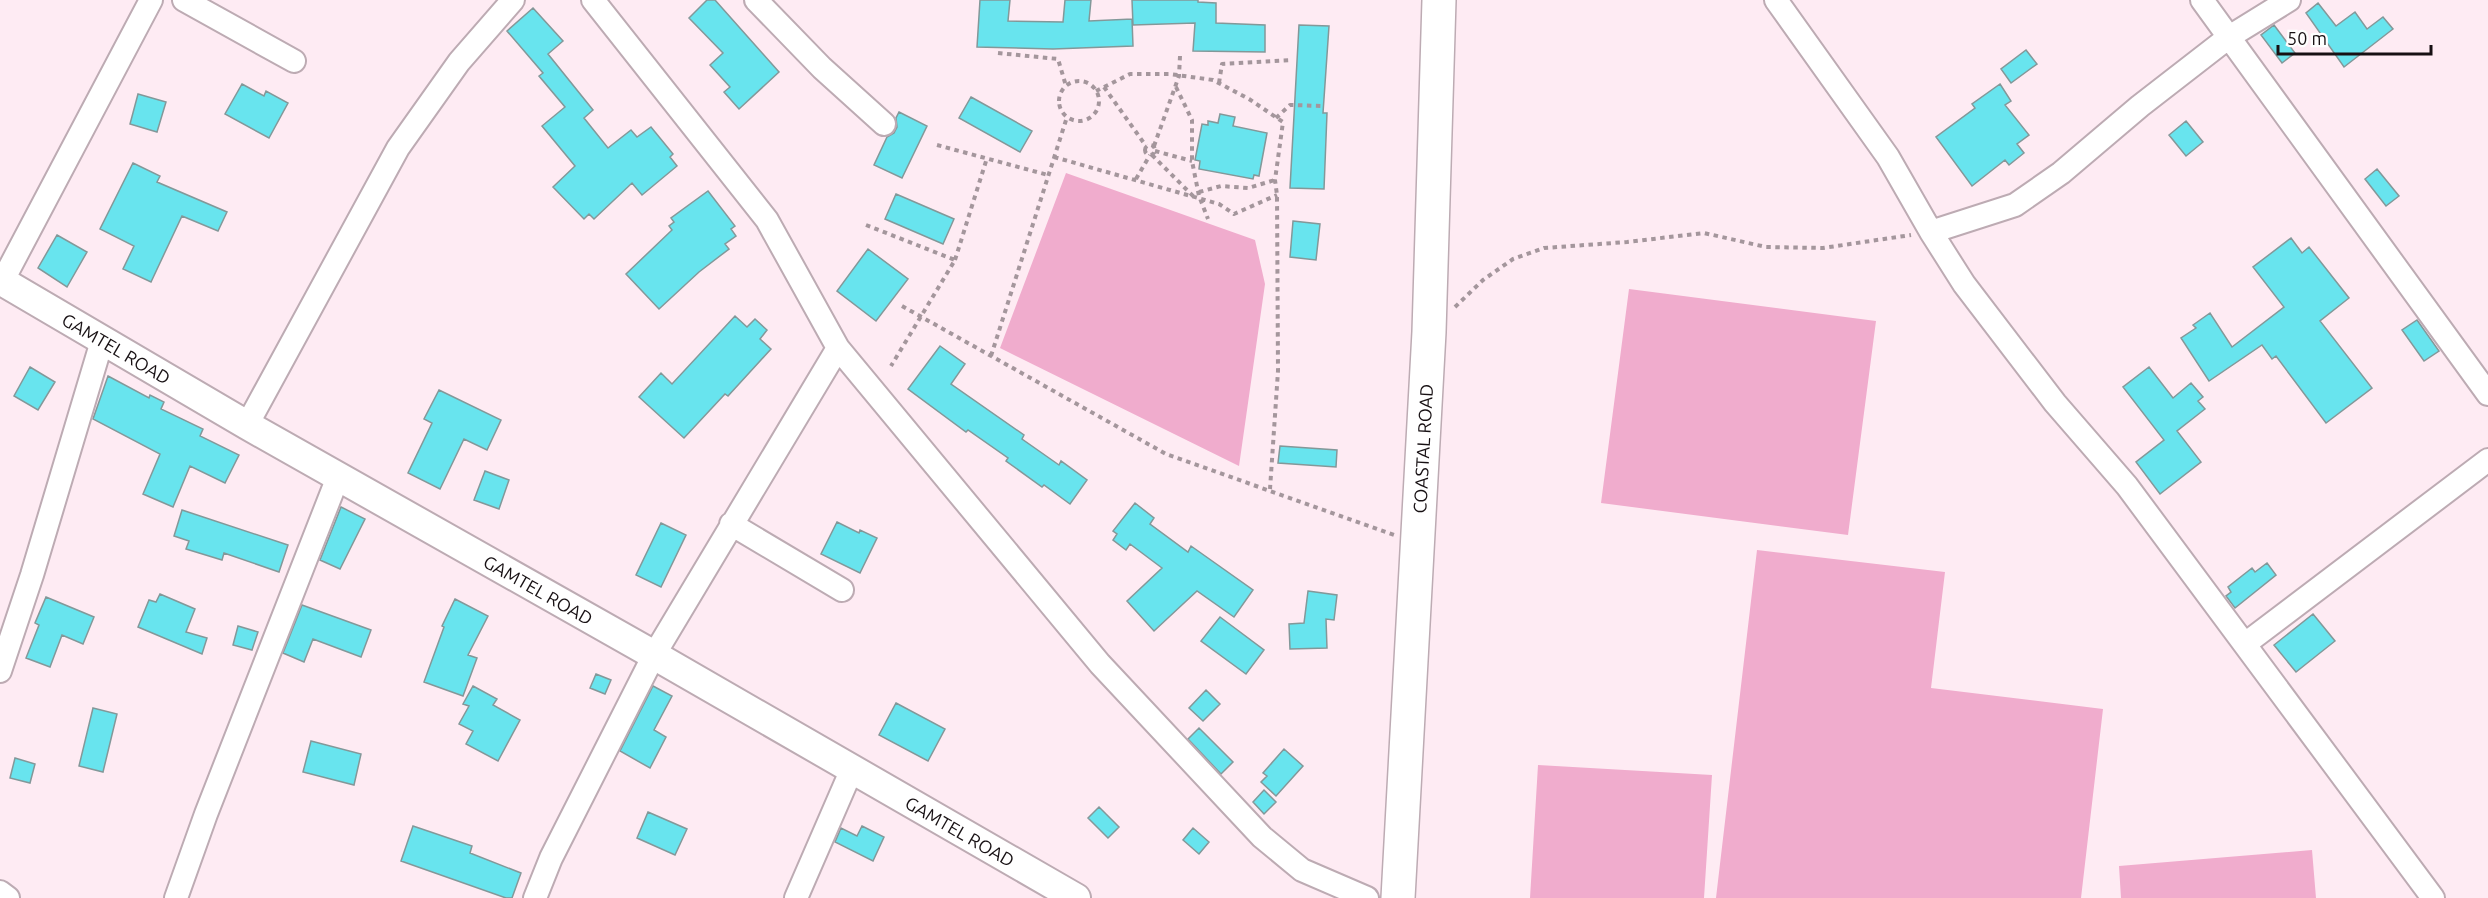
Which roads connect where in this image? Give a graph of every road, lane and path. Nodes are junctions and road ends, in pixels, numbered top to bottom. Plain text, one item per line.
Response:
1 (151, 0) edge
2 (184, 0) edge
3 (513, 0) edge
4 (593, 0) edge
5 (756, 0) edge
6 (1438, 0) edge
7 (1776, 0) edge
8 (2202, 0) edge
9 (2289, 0) edge
10 (2229, 37) junction
11 (998, 53) dead end
12 (1180, 56) dead end
13 (1292, 60) dead end
14 (294, 61) dead end
15 (1179, 76) junction
16 (1219, 83) junction
17 (1066, 86) junction
18 (1104, 87) junction
19 (1176, 87) junction
20 (1096, 91) junction
21 (1324, 106) dead end
22 (1067, 117) junction
23 (1276, 118) junction
24 (884, 124) dead end
25 (937, 145) dead end
26 (1146, 146) junction
27 (1153, 152) junction
28 (1054, 157) junction
29 (987, 158) junction
30 (1192, 161) junction
31 (1048, 175) junction
32 (1224, 178) dead end
33 (1136, 179) junction
34 (1275, 180) junction
35 (1221, 186) junction
36 (1199, 192) junction
37 (1277, 195) junction
38 (1195, 198) junction
39 (1201, 200) junction
40 (1208, 219) dead end
41 (866, 225) dead end
42 (1931, 232) junction
43 (955, 260) junction
44 (1, 281) edge
45 (902, 306) dead end
46 (920, 317) junction
47 (1429, 332) junction
48 (102, 341) junction
49 (838, 348) junction
50 (991, 356) junction
51 (891, 366) dead end
52 (2488, 394) edge
53 (247, 425) junction
54 (2488, 460) edge
55 (338, 477) junction
56 (1270, 489) junction
57 (731, 524) junction
58 (1417, 544) junction
59 (842, 590) dead end
60 (2245, 644) junction
61 (654, 655) junction
62 (0, 671) edge
63 (852, 769) junction
64 (0, 892) edge
65 (8, 898) edge
66 (176, 898) edge
67 (535, 898) edge
68 (796, 898) edge
69 (1076, 898) edge
70 (1367, 898) edge
71 (1398, 898) edge
72 (2433, 898) edge

1 - 44 street
2 - 14 street
3 - 53 street
4 - 49 street
5 - 24 street
6 - 47 main road, COASTAL ROAD
7 - 42 street
8 - 10 street
9 - 10 street
10 - 42 street
10 - 52 street
11 - 17 path
12 - 15 path
13 - 16 path
15 - 16 path
15 - 18 path
15 - 19 path
16 - 23 path
17 - 20 path
17 - 22 path
18 - 20 path
18 - 26 path
19 - 27 path
19 - 30 path
20 - 22 path
21 - 23 path
22 - 28 path
23 - 34 path
25 - 29 path
26 - 27 path
26 - 27 path
27 - 30 path
27 - 33 path
27 - 38 path
28 - 31 path
28 - 33 path
29 - 31 path
29 - 43 path
30 - 36 path
31 - 50 path
32 - 35 path
33 - 38 path
34 - 35 path
34 - 37 path
35 - 36 path
36 - 39 path
37 - 39 path
37 - 56 path
38 - 39 path
39 - 40 path
41 - 43 path
42 - 47 path
42 - 60 street
43 - 46 path
44 - 48 street, GAMTEL ROAD
45 - 46 path
46 - 50 path
46 - 51 path
47 - 58 main road, COASTAL ROAD
48 - 53 street, GAMTEL ROAD
48 - 62 street
49 - 57 street
49 - 70 street
50 - 56 path
53 - 55 street, GAMTEL ROAD
54 - 60 street
55 - 61 street, GAMTEL ROAD
55 - 66 street
56 - 58 path
57 - 59 street
57 - 61 street
58 - 71 main road, COASTAL ROAD
60 - 72 street
61 - 63 street, GAMTEL ROAD
61 - 67 street
63 - 68 street
63 - 69 street, GAMTEL ROAD
64 - 65 street

